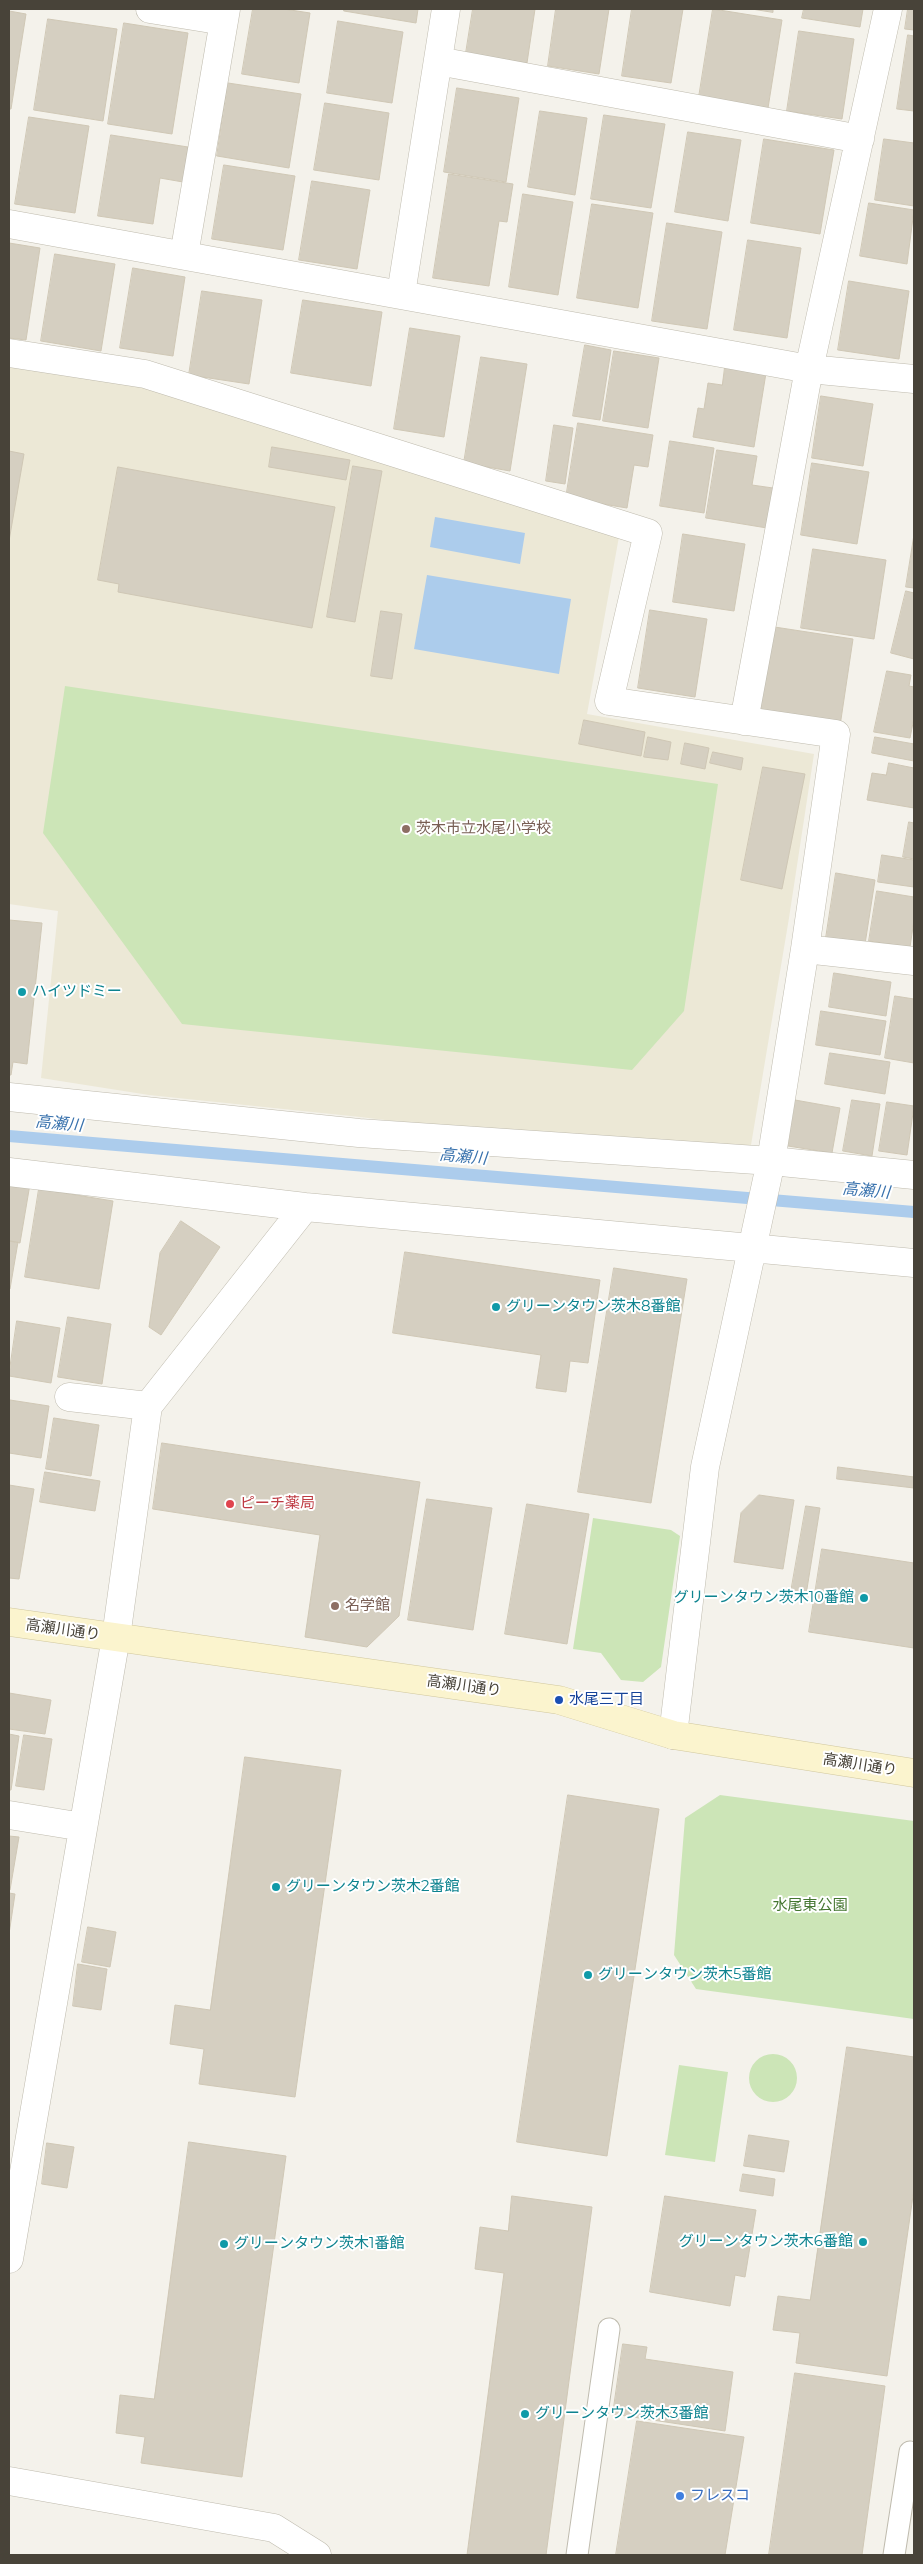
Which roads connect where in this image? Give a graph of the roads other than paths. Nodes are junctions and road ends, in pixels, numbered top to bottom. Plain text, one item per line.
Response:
1 (150, 9) edge
2 (446, 9) edge
3 (888, 9) edge
4 (225, 15) edge
5 (438, 61) junction
6 (860, 139) junction
7 (9, 224) edge
8 (184, 255) junction
9 (401, 294) junction
10 (9, 353) edge
11 (809, 369) junction
12 (914, 379) edge
13 (744, 721) junction
14 (805, 949) junction
15 (914, 961) edge
16 (9, 1097) edge
17 (771, 1161) junction
18 (9, 1172) edge
19 (914, 1175) edge
20 (305, 1207) junction
21 (752, 1247) junction
22 (914, 1263) edge
23 (69, 1397) dead end
24 (148, 1406) junction
25 (9, 1622) edge
26 (116, 1637) junction
27 (673, 1735) junction
28 (914, 1774) edge
29 (9, 1815) edge
30 (84, 1827) junction
31 (18, 2156) edge
32 (9, 2258) edge
33 (609, 2329) dead end
34 (910, 2452) dead end
35 (9, 2481) edge
36 (312, 2554) edge
37 (578, 2555) edge
38 (894, 2555) edge

1 - 4 street
2 - 5 street
3 - 6 street
4 - 8 street
5 - 6 street
5 - 9 street
6 - 11 street
7 - 8 street
8 - 9 street
9 - 11 street
10 - 13 street
11 - 12 street
11 - 13 street
13 - 14 street
14 - 15 street
14 - 17 street
16 - 17 street
17 - 19 street
17 - 21 street
18 - 20 street
20 - 21 street
20 - 24 street
21 - 22 street
21 - 27 street
23 - 24 street
24 - 26 street
25 - 26 street, 高瀬川通り
26 - 27 street, 高瀬川通り
26 - 30 street
27 - 28 street, 高瀬川通り
29 - 30 street
30 - 31 street
31 - 32 street
33 - 37 lane
34 - 38 lane
35 - 36 street

